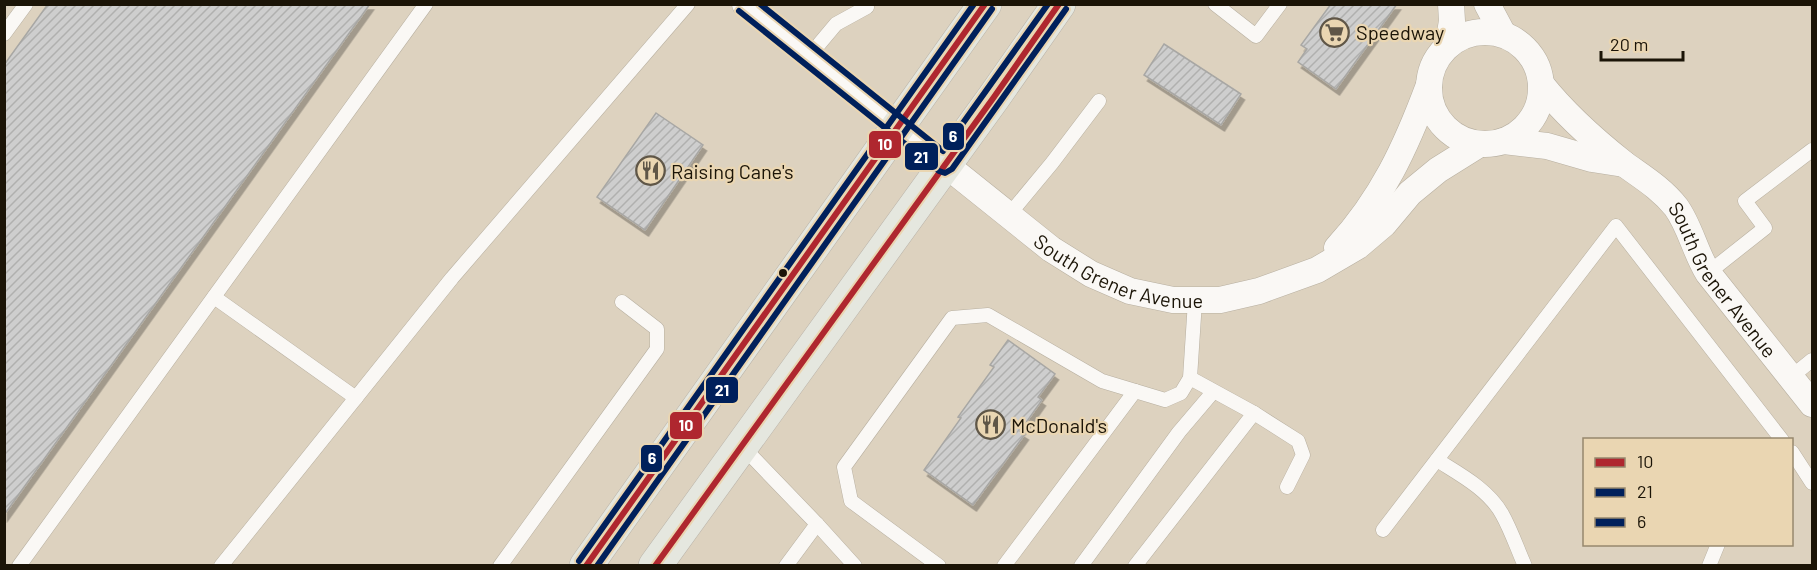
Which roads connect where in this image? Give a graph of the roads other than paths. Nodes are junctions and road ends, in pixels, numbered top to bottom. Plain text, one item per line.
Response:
1 (26, 4) edge
2 (426, 4) edge
3 (688, 4) edge
4 (745, 4) edge
5 (985, 4) edge
6 (1059, 4) edge
7 (1215, 4) edge
8 (1280, 4) edge
9 (1451, 4) edge
10 (1487, 4) edge
11 (867, 5) edge
12 (4, 34) edge
13 (1503, 34) junction
14 (1448, 45) junction
15 (810, 55) junction
16 (1541, 84) junction
17 (1429, 85) junction
18 (1099, 101) dead end
19 (898, 127) junction
20 (1504, 141) junction
21 (1478, 145) junction
22 (1812, 150) edge
23 (945, 164) junction
24 (1624, 164) junction
25 (1008, 216) junction
26 (1317, 270) junction
27 (1708, 273) junction
28 (214, 297) junction
29 (1195, 301) junction
30 (622, 302) dead end
31 (1812, 360) edge
32 (1791, 377) junction
33 (1190, 378) junction
34 (1135, 391) junction
35 (1214, 392) junction
36 (356, 398) junction
37 (1812, 404) edge
38 (1254, 413) junction
39 (1780, 438) edge
40 (741, 445) junction
41 (1437, 460) junction
42 (1794, 460) edge
43 (1812, 483) edge
44 (1287, 487) dead end
45 (817, 524) junction
46 (1383, 530) dead end
47 (1718, 546) edge
48 (20, 566) edge
49 (221, 566) edge
50 (500, 566) edge
51 (585, 566) edge
52 (655, 566) edge
53 (786, 566) edge
54 (855, 566) edge
55 (939, 566) edge
56 (1004, 566) edge
57 (1081, 566) edge
58 (1135, 566) edge
59 (1525, 566) edge
60 (1709, 566) edge

1 - 12 lane
2 - 28 lane
3 - 36 lane
4 - 15 street, South Grener Avenue
5 - 19 main road
6 - 23 main road
7 - 8 lane
9 - 14 street
10 - 13 street
11 - 15 lane
13 - 14 street
13 - 16 street
14 - 17 street
15 - 19 street, South Grener Avenue
16 - 20 street
16 - 24 street, South Grener Avenue
17 - 21 street
17 - 26 street, South Grener Avenue
18 - 25 lane
19 - 23 street, South Grener Avenue
19 - 51 main road
20 - 21 street
20 - 24 street, South Grener Avenue
21 - 26 street, South Grener Avenue
22 - 27 lane
23 - 25 street, South Grener Avenue
23 - 40 main road
24 - 27 street, South Grener Avenue
25 - 29 street, South Grener Avenue
26 - 29 street, South Grener Avenue
27 - 32 street, South Grener Avenue
28 - 36 lane
28 - 48 lane
29 - 33 lane
30 - 50 lane
31 - 32 lane
32 - 37 street, South Grener Avenue
33 - 34 lane
33 - 35 lane
34 - 55 lane
34 - 56 lane
35 - 38 lane
35 - 57 lane
36 - 49 lane
38 - 44 lane
38 - 58 lane
39 - 41 lane
40 - 45 lane
40 - 52 main road
41 - 46 lane
41 - 59 lane
42 - 43 lane
45 - 53 lane
45 - 54 lane
47 - 60 lane

